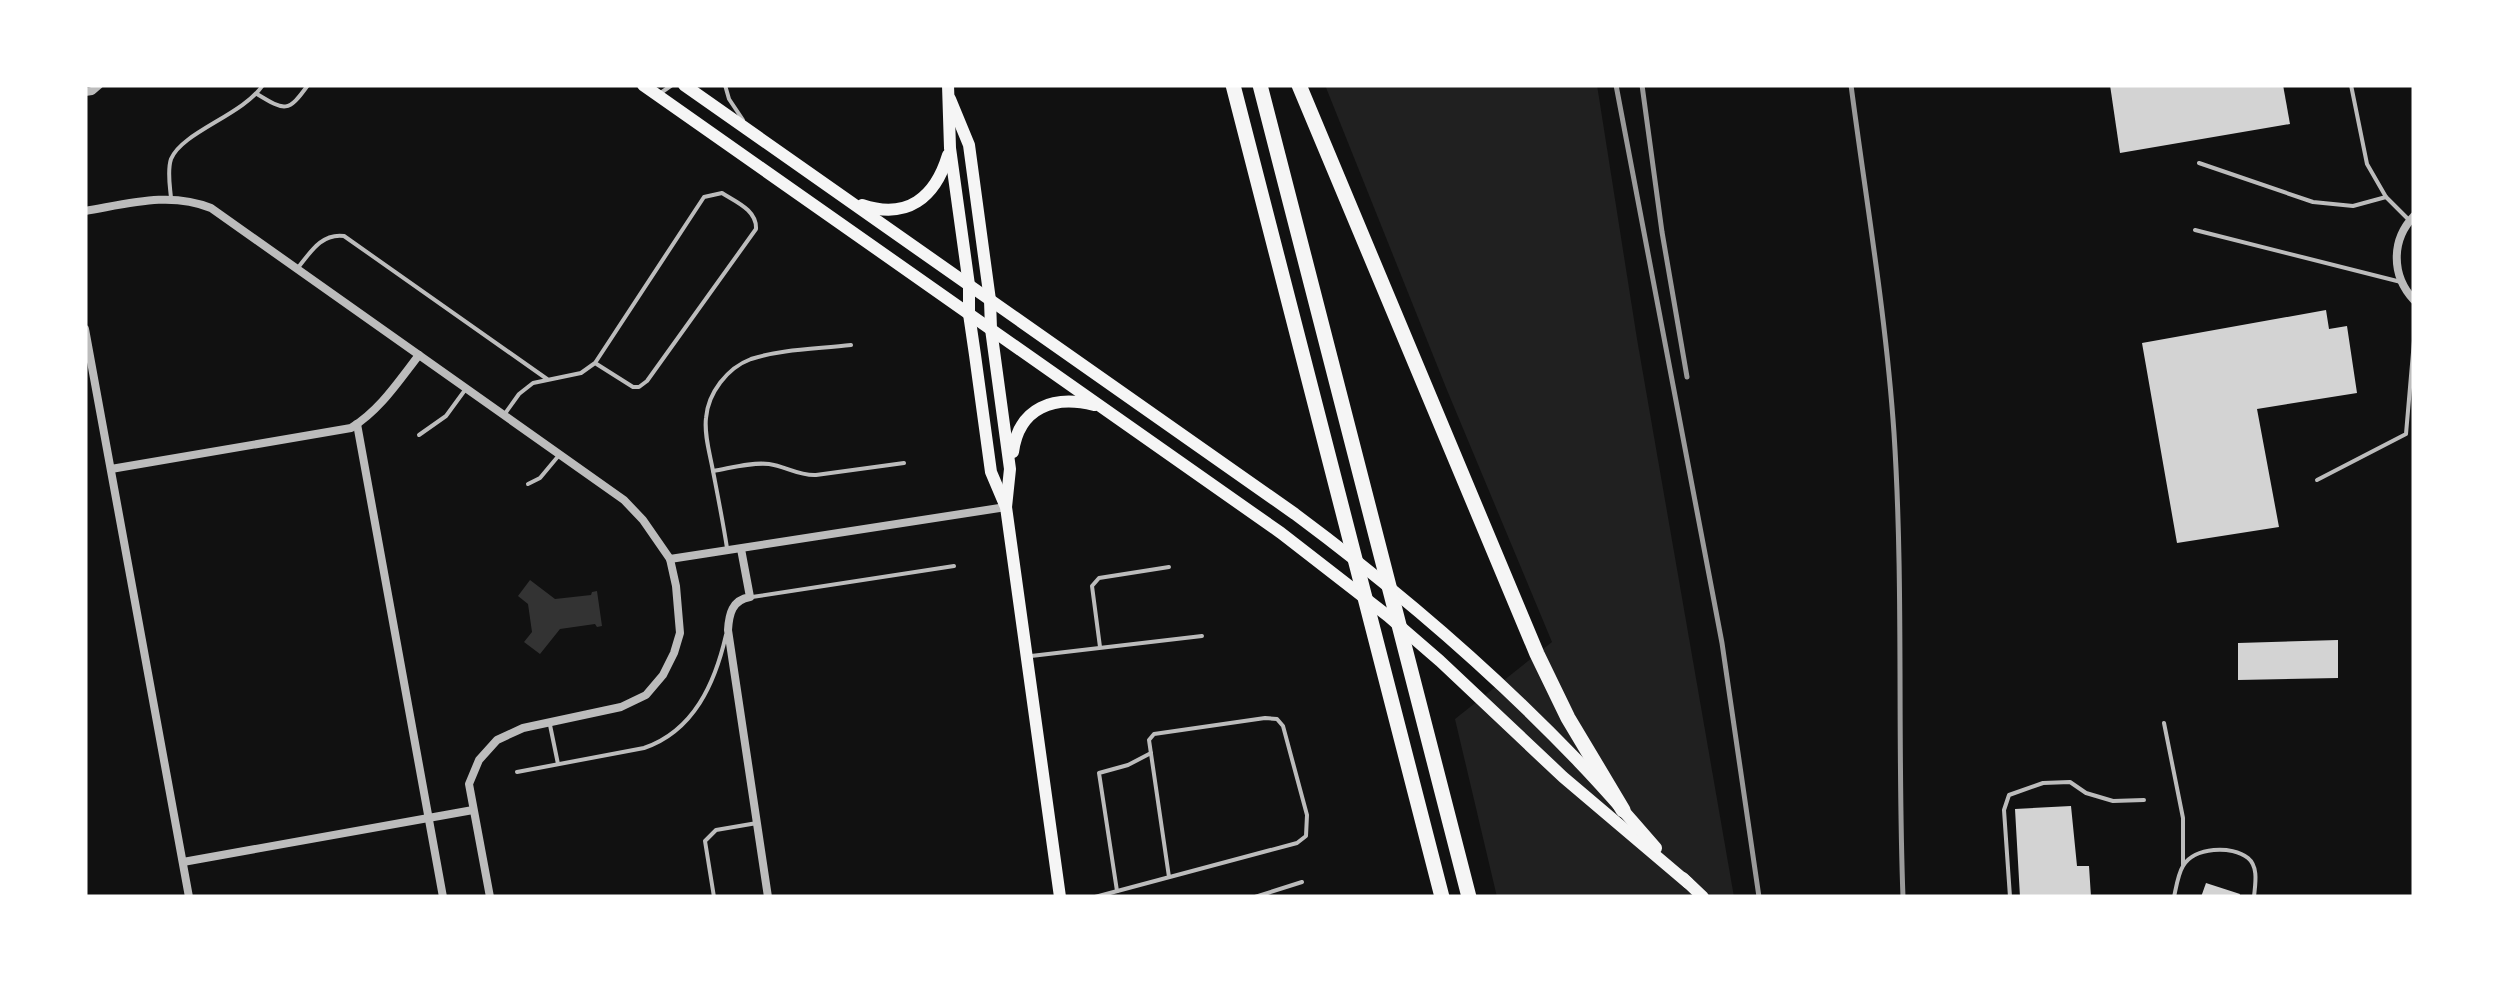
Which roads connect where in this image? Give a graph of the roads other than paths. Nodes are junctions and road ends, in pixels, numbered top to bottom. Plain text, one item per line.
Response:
1 (98, 85) edge
2 (263, 85) edge
3 (308, 85) edge
4 (643, 85) edge
5 (672, 85) edge
6 (684, 85) edge
7 (724, 85) edge
8 (1233, 85) edge
9 (1260, 85) edge
10 (1298, 85) edge
11 (2351, 85) edge
12 (659, 90) edge
13 (85, 92) edge
14 (949, 92) edge
15 (257, 94) junction
16 (756, 135) junction
17 (950, 148) junction
18 (2199, 163) dead end
19 (171, 198) junction
20 (2386, 198) junction
21 (848, 200) junction
22 (85, 211) edge
23 (2412, 218) edge
24 (2194, 230) dead end
25 (296, 269) junction
26 (2402, 282) junction
27 (969, 284) junction
28 (990, 300) junction
29 (2414, 300) edge
30 (970, 314) junction
31 (85, 329) edge
32 (991, 329) junction
33 (2414, 340) edge
34 (851, 344) dead end
35 (419, 356) junction
36 (595, 363) junction
37 (549, 380) junction
38 (466, 388) junction
39 (1102, 406) junction
40 (504, 415) junction
41 (356, 424) junction
42 (420, 435) dead end
43 (560, 454) junction
44 (904, 463) dead end
45 (110, 469) junction
46 (1010, 469) junction
47 (713, 471) junction
48 (2317, 480) dead end
49 (528, 484) dead end
50 (1006, 508) junction
51 (742, 548) junction
52 (728, 550) junction
53 (670, 559) junction
54 (954, 566) dead end
55 (1168, 567) dead end
56 (750, 597) junction
57 (728, 630) junction
58 (1202, 636) dead end
59 (1100, 647) junction
60 (1026, 656) junction
61 (549, 722) junction
62 (2164, 722) dead end
63 (1151, 753) junction
64 (558, 764) junction
65 (517, 772) dead end
66 (2144, 800) dead end
67 (473, 810) junction
68 (1622, 810) junction
69 (429, 820) junction
70 (756, 822) junction
71 (183, 862) junction
72 (2183, 864) junction
73 (1169, 877) junction
74 (1302, 882) dead end
75 (1688, 883) junction
76 (1118, 891) junction
77 (189, 897) edge
78 (443, 897) edge
79 (490, 897) edge
80 (714, 897) edge
81 (768, 897) edge
82 (1060, 897) edge
83 (1095, 897) edge
84 (1256, 897) edge
85 (1442, 897) edge
86 (1469, 897) edge
87 (1703, 897) edge
88 (2010, 897) edge
89 (2174, 897) edge
90 (2254, 897) edge

1 - 13 street
2 - 15 lane
3 - 15 lane
4 - 12 main road
5 - 12 lane
6 - 16 main road
7 - 16 lane
8 - 85 highway
9 - 86 highway
10 - 68 highway
11 - 20 lane
12 - 30 main road
14 - 17 main road
14 - 28 main road
15 - 19 lane
16 - 21 main road
17 - 21 main road
17 - 27 main road
18 - 20 lane
19 - 22 street
19 - 25 street
20 - 23 lane
21 - 27 main road
23 - 26 street
24 - 26 lane
25 - 35 street
25 - 37 lane
26 - 29 street
27 - 28 main road
27 - 30 main road
28 - 32 main road
28 - 68 main road
30 - 32 main road
30 - 50 main road
31 - 45 street
32 - 39 main road
32 - 46 main road
33 - 48 lane
34 - 47 lane
35 - 38 street
35 - 41 street
36 - 36 lane
36 - 37 lane
37 - 40 lane
38 - 40 street
38 - 42 lane
39 - 46 main road
39 - 75 main road
40 - 43 street
41 - 45 street
41 - 69 street
43 - 49 lane
43 - 53 street
44 - 47 lane
45 - 71 street
46 - 50 main road
47 - 52 lane
50 - 51 street
50 - 60 main road
51 - 52 street
51 - 56 street
52 - 53 street
53 - 61 street
54 - 56 lane
55 - 59 lane
56 - 57 street
57 - 64 lane
57 - 70 street
58 - 59 lane
59 - 60 lane
60 - 82 main road
61 - 64 lane
61 - 67 street
62 - 72 lane
63 - 73 lane
63 - 73 lane
63 - 76 lane
64 - 65 lane
66 - 88 lane
67 - 69 street
67 - 79 street
68 - 75 main road
69 - 71 street
69 - 78 street
70 - 80 lane
70 - 81 street
71 - 77 street
72 - 89 lane
72 - 90 lane
73 - 76 lane
74 - 84 lane
75 - 87 main road
76 - 83 lane

